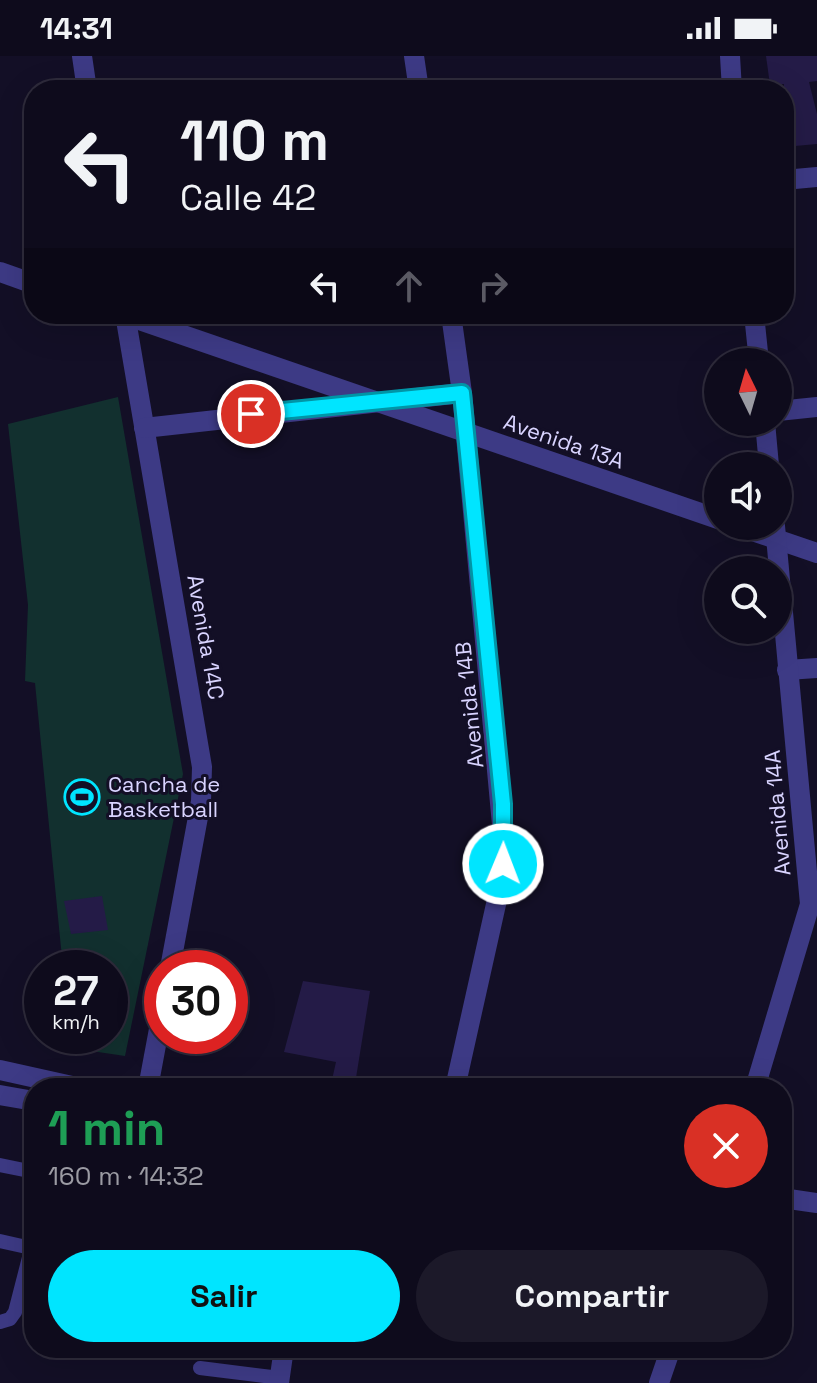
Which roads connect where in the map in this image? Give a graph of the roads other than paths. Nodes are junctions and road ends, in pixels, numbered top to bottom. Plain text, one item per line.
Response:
1 (82, 56) edge
2 (414, 56) edge
3 (730, 56) edge
4 (86, 80) edge
5 (418, 80) edge
6 (731, 80) edge
7 (817, 177) edge
8 (794, 179) edge
9 (0, 272) edge
10 (24, 280) edge
11 (125, 324) edge
12 (152, 324) edge
13 (452, 324) edge
14 (755, 324) edge
15 (758, 348) edge
16 (462, 393) junction
17 (817, 407) edge
18 (792, 410) edge
19 (144, 428) junction
20 (704, 514) edge
21 (776, 540) edge
22 (779, 540) edge
23 (817, 553) edge
24 (817, 668) edge
25 (787, 670) junction
26 (813, 904) edge
27 (173, 950) edge
28 (154, 1054) edge
29 (0, 1070) edge
30 (36, 1078) edge
31 (150, 1078) edge
32 (457, 1078) edge
33 (758, 1078) edge
34 (0, 1095) edge
35 (24, 1099) edge
36 (0, 1165) edge
37 (24, 1170) edge
38 (792, 1199) edge
39 (817, 1203) edge
40 (0, 1241) edge
41 (24, 1242) edge
42 (24, 1278) edge
43 (0, 1322) edge
44 (282, 1358) edge
45 (668, 1358) edge
46 (200, 1368) dead end
47 (279, 1380) edge
48 (659, 1383) edge

1 - 4 street
2 - 5 street
3 - 6 street
7 - 8 street
9 - 10 street
11 - 19 street, Avenida 14C
12 - 20 street, Avenida 13A
13 - 16 street, Avenida 14B
14 - 15 street
16 - 19 street
16 - 32 street, Avenida 14B
17 - 18 street
19 - 27 street, Avenida 14C
21 - 25 street, Avenida 14A
22 - 23 street
24 - 25 street
25 - 26 street, Avenida 14A
26 - 33 street, Avenida 14A
28 - 31 street
29 - 30 street
34 - 35 street
36 - 37 lane
38 - 39 street
40 - 41 lane
42 - 43 lane
44 - 47 street
45 - 48 street
46 - 47 lane

